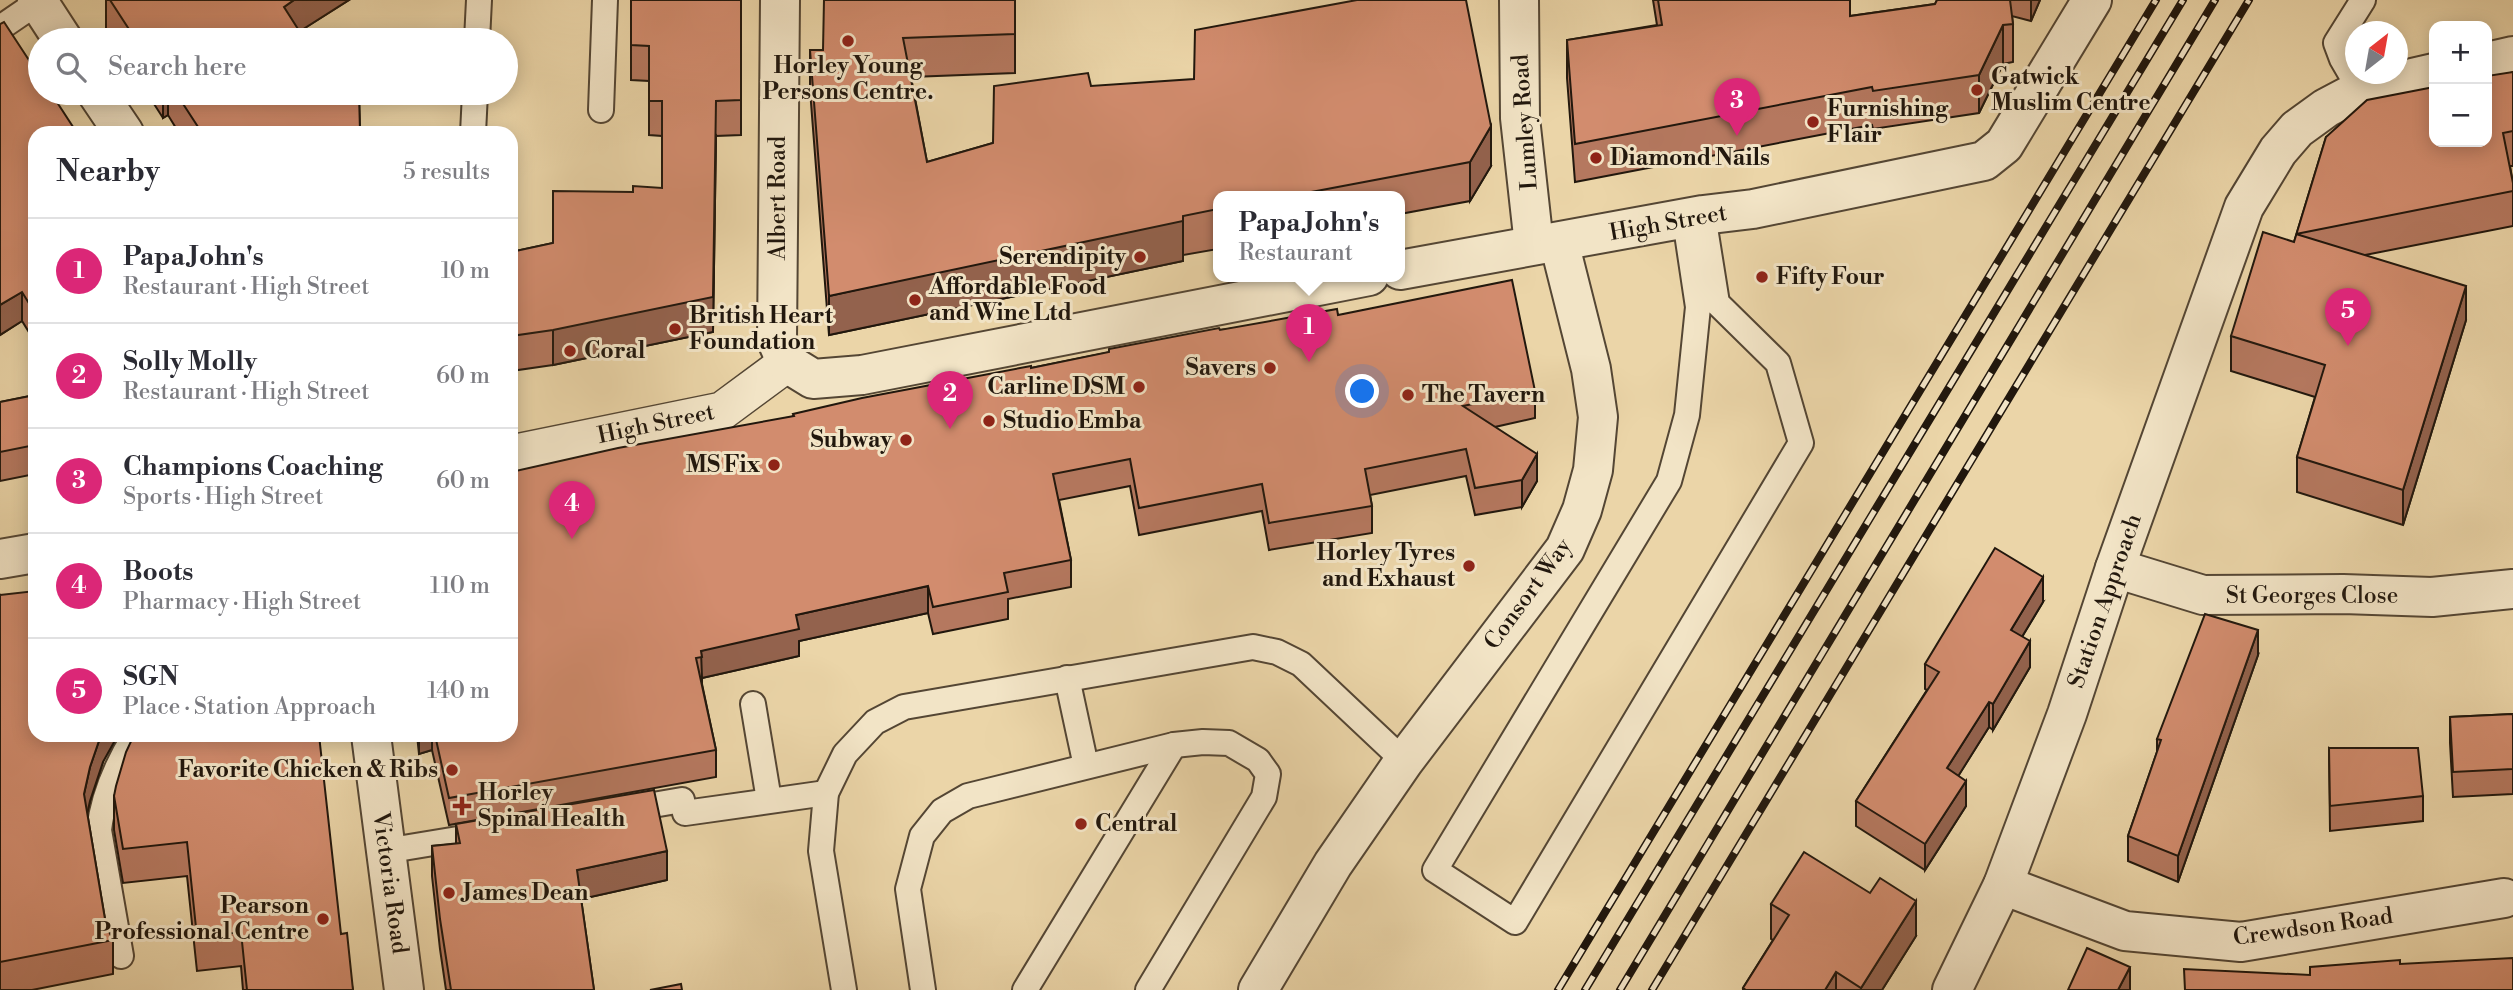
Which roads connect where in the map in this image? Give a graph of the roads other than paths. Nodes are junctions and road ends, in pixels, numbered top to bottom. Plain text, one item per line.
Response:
1 (479, 0) edge
2 (605, 0) edge
3 (780, 0) edge
4 (1519, 0) edge
5 (2092, 0) edge
6 (2362, 0) edge
7 (38, 1) edge
8 (0, 28) edge
9 (55, 28) edge
10 (478, 28) edge
11 (2513, 56) edge
12 (2492, 61) edge
13 (2429, 74) edge
14 (2360, 90) junction
15 (105, 105) edge
16 (474, 105) edge
17 (601, 110) dead end
18 (119, 126) edge
19 (473, 126) edge
20 (1694, 218) junction
21 (1547, 243) junction
22 (1405, 269) edge
23 (1338, 282) edge
24 (800, 371) junction
25 (518, 453) edge
26 (28, 554) edge
27 (0, 559) edge
28 (2115, 568) junction
29 (2513, 589) edge
30 (1067, 678) junction
31 (753, 704) dead end
32 (131, 742) edge
33 (372, 742) edge
34 (1174, 745) junction
35 (1404, 761) junction
36 (1086, 766) junction
37 (825, 793) junction
38 (769, 800) junction
39 (603, 814) edge
40 (508, 831) edge
41 (385, 851) junction
42 (2003, 885) junction
43 (2504, 898) dead end
44 (121, 956) dead end
45 (404, 990) edge
46 (844, 990) edge
47 (923, 990) edge
48 (1025, 990) edge
49 (1148, 990) edge
50 (1258, 990) edge
51 (1952, 990) edge

1 - 10 lane
2 - 17 lane
3 - 24 street, Albert Road
4 - 21 street, Lumley Road
5 - 20 street, High Street
6 - 14 lane
7 - 8 lane
7 - 9 street
11 - 12 street
13 - 14 street, Station Approach
14 - 28 street, Station Approach
15 - 18 street
16 - 19 lane
20 - 20 lane
20 - 21 street, High Street
21 - 22 street, High Street
21 - 35 street, Consort Way
23 - 24 street
24 - 25 street, High Street
26 - 27 street
28 - 29 street, St Georges Close
28 - 42 street, Station Approach
30 - 35 lane
30 - 36 lane
30 - 37 lane
31 - 38 lane
32 - 44 lane
33 - 41 street, Victoria Road
34 - 36 lane
34 - 48 lane
34 - 49 lane
35 - 50 street, Consort Way
36 - 47 lane
37 - 38 lane
37 - 46 lane
38 - 39 lane
40 - 41 lane
41 - 45 street, Victoria Road
42 - 43 street, Crewdson Road
42 - 51 street, Station Approach

